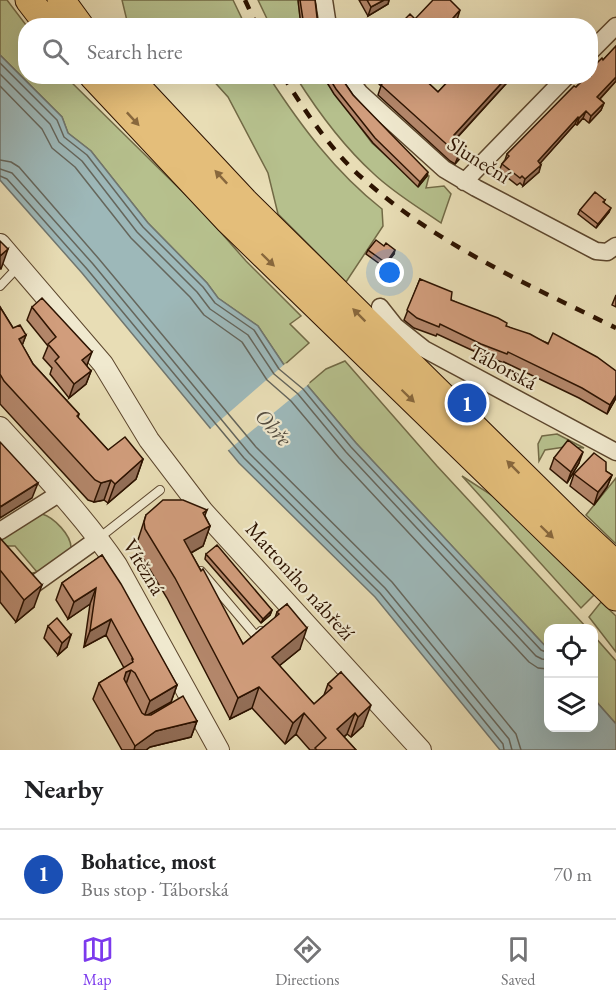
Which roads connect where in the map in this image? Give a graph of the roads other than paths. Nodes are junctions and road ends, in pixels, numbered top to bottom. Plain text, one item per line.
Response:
1 (29, 0) edge
2 (61, 0) edge
3 (324, 0) edge
4 (43, 18) edge
5 (74, 18) edge
6 (327, 18) edge
7 (616, 26) edge
8 (598, 45) edge
9 (100, 84) edge
10 (135, 84) edge
11 (353, 84) edge
12 (559, 84) edge
13 (464, 182) junction
14 (0, 244) edge
15 (611, 249) edge
16 (19, 266) junction
17 (0, 286) edge
18 (380, 308) dead end
19 (0, 427) edge
20 (616, 452) edge
21 (160, 490) dead end
22 (60, 493) junction
23 (0, 531) edge
24 (99, 538) junction
25 (0, 553) edge
26 (193, 561) edge
27 (616, 565) edge
28 (616, 597) edge
29 (264, 628) edge
30 (219, 750) edge
31 (421, 750) edge

1 - 4 highway
2 - 5 highway
3 - 6 street
7 - 8 street
9 -> 28 highway
27 -> 10 highway
11 - 13 street, Sluneční
12 - 13 street
13 - 15 street, Sluneční
14 - 16 street, Mattoniho nábřeží
16 - 17 lane
16 - 31 street, Mattoniho nábřeží
18 - 20 street, Táborská
19 - 22 street, Vítězná
21 - 24 lane
22 - 23 street
22 - 24 street, Vítězná
24 - 25 street
24 - 30 street, Vítězná
26 - 29 lane

